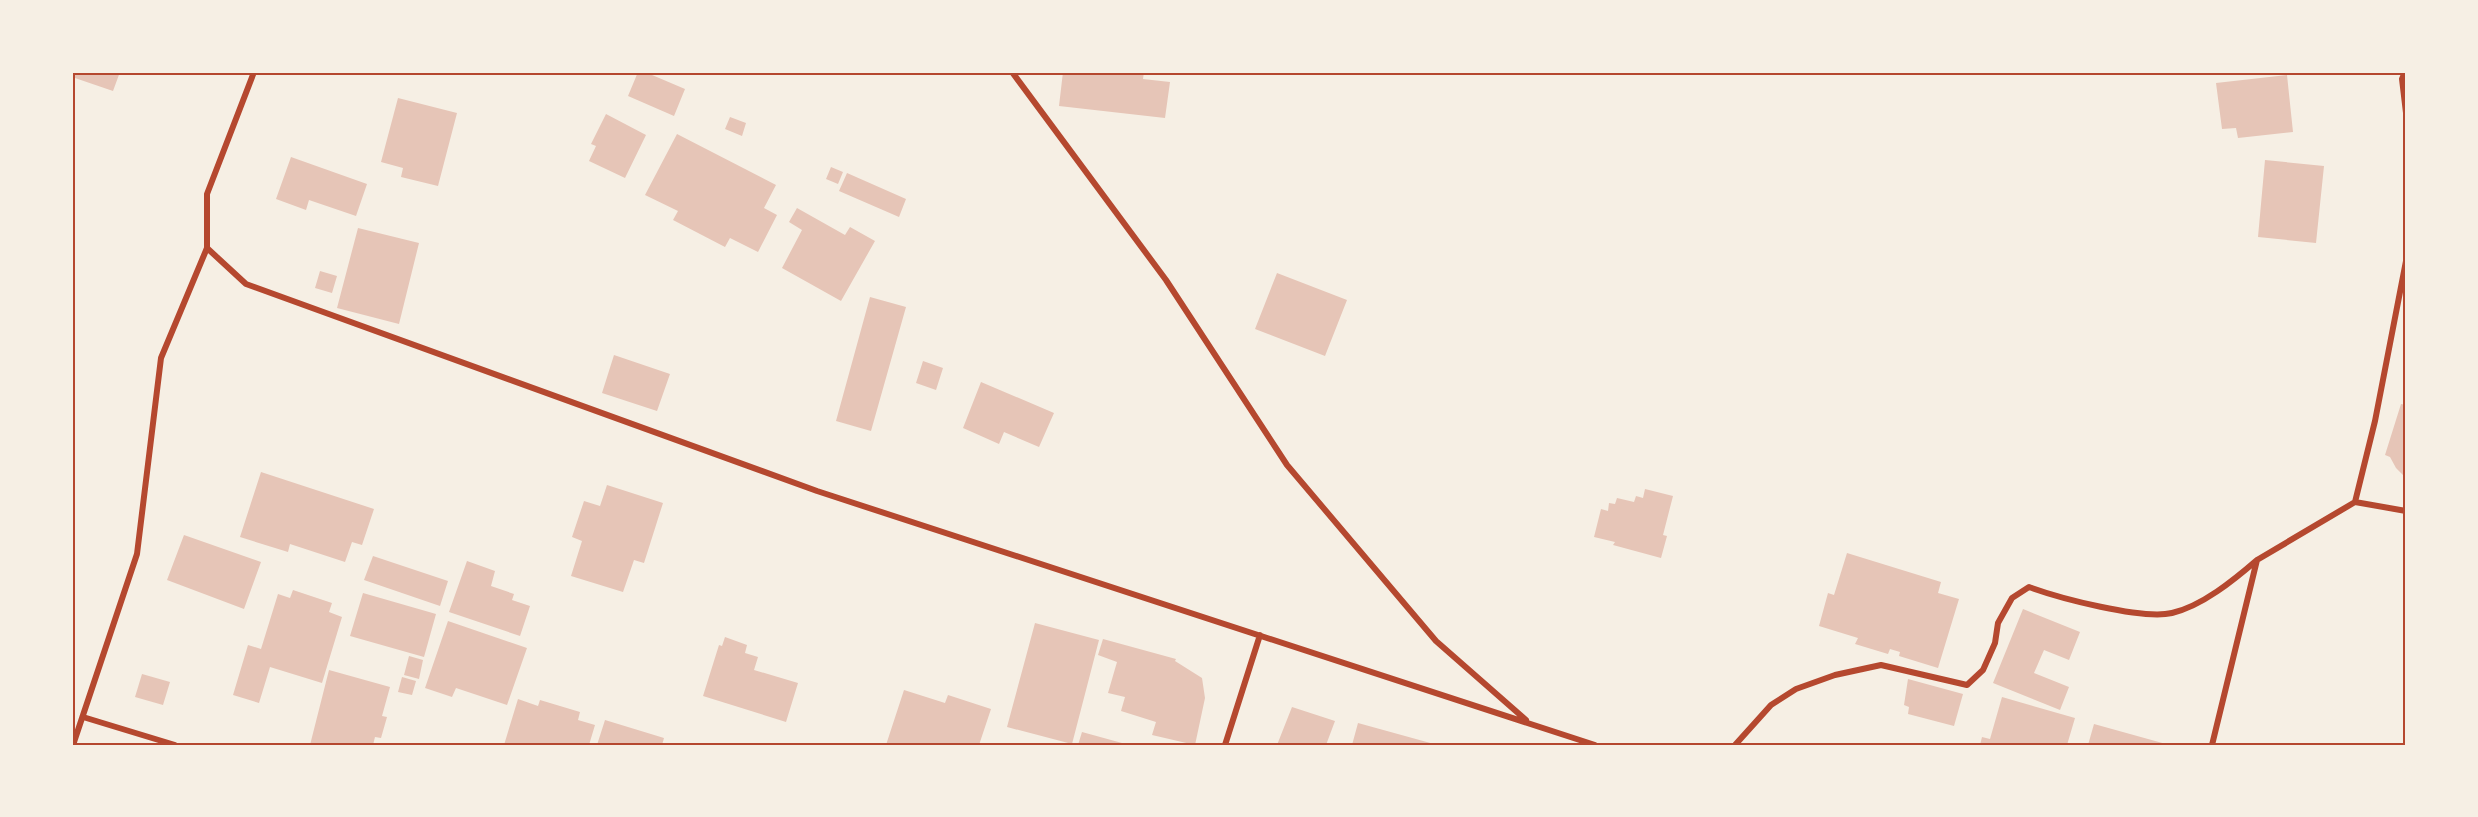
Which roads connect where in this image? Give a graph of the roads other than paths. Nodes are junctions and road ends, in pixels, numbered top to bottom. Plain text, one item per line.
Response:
1 (254, 72) edge
2 (1012, 72) edge
3 (2404, 77) edge
4 (2406, 112) edge
5 (207, 248) junction
6 (2406, 261) edge
7 (2355, 502) junction
8 (2406, 511) edge
9 (2257, 560) junction
10 (1260, 635) junction
11 (83, 717) junction
12 (1529, 723) junction
13 (73, 745) edge
14 (175, 745) edge
15 (1225, 745) edge
16 (1594, 745) edge
17 (1735, 745) edge
18 (2212, 745) edge

1 - 5 street
2 - 12 street
3 - 4 street
5 - 10 street
5 - 11 street
6 - 7 street
7 - 8 street
7 - 9 street
9 - 17 street
9 - 18 street
10 - 12 street
10 - 15 street
11 - 13 street
11 - 14 street
12 - 16 street

